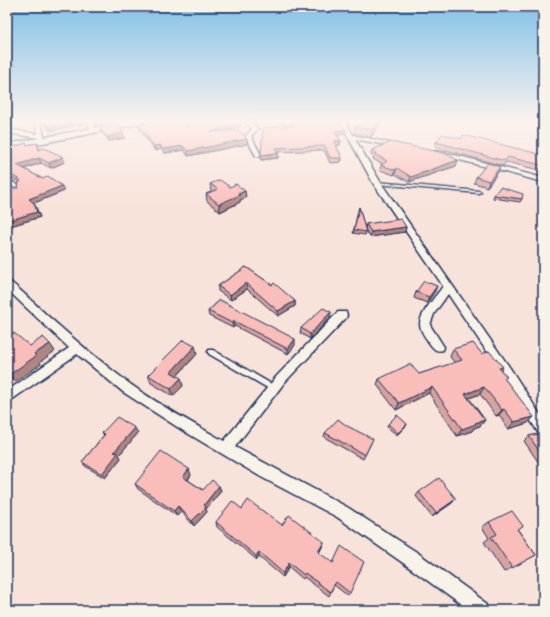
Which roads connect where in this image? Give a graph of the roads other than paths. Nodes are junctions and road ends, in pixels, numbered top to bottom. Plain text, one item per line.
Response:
1 (256, 151) edge
2 (359, 151) edge
3 (426, 151) edge
4 (258, 155) dead end
5 (7, 180) edge
6 (543, 180) edge
7 (377, 182) junction
8 (17, 189) edge
9 (479, 192) dead end
10 (7, 283) edge
11 (448, 286) junction
12 (342, 315) dead end
13 (439, 347) dead end
14 (77, 348) junction
15 (211, 352) dead end
16 (272, 388) junction
17 (7, 398) edge
18 (543, 430) edge
19 (225, 449) junction
20 (482, 610) edge

1 - 4 street
2 - 7 street
3 - 6 street
5 - 8 street
7 - 9 lane
7 - 11 street
10 - 14 street
11 - 13 street
11 - 18 street
12 - 16 street
14 - 17 street
14 - 19 street
15 - 16 lane
16 - 19 street
19 - 20 street

